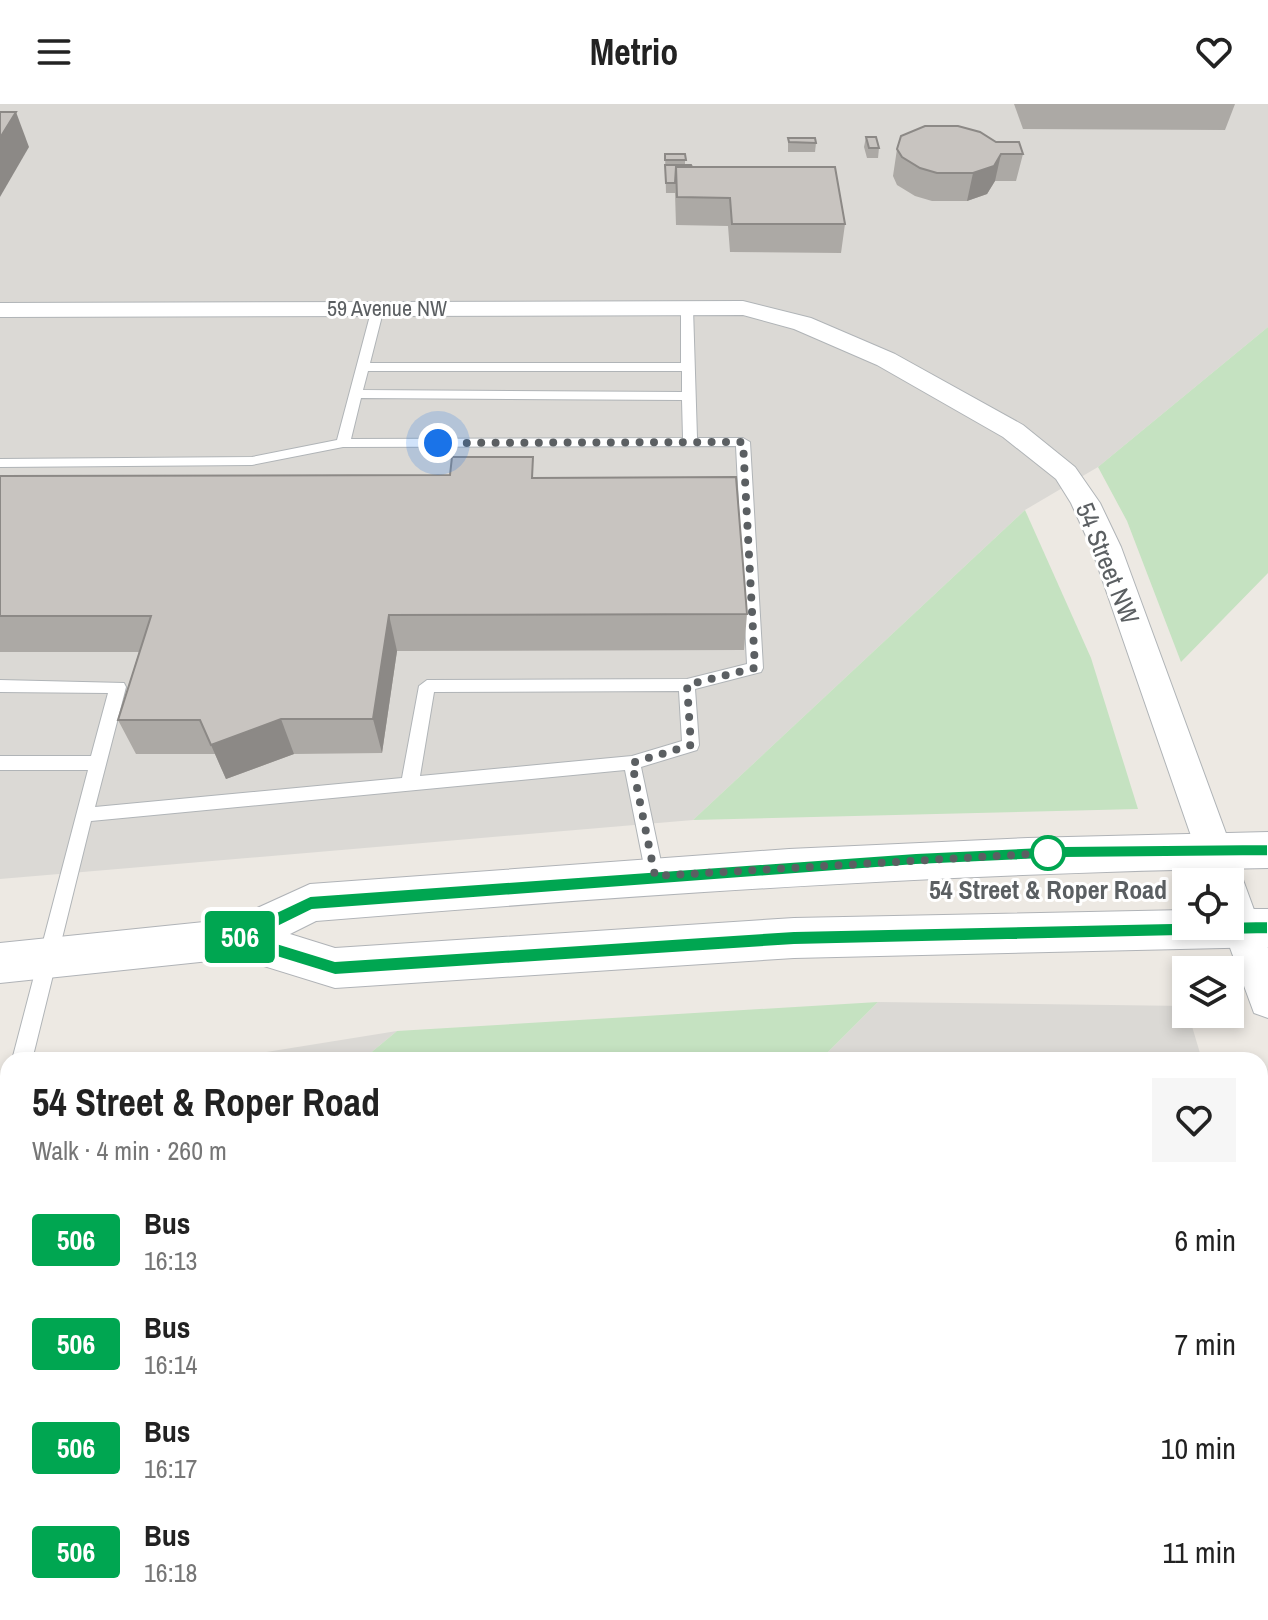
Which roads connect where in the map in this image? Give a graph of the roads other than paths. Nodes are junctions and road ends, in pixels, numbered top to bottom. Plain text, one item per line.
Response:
1 (378, 308) junction
2 (687, 308) junction
3 (0, 310) edge
4 (774, 314) joint
5 (364, 367) junction
6 (688, 367) junction
7 (357, 394) junction
8 (689, 396) junction
9 (690, 442) junction
10 (343, 443) junction
11 (0, 463) edge
12 (687, 685) junction
13 (0, 686) edge
14 (0, 763) edge
15 (97, 763) junction
16 (632, 763) junction
17 (410, 784) junction
18 (83, 815) junction
19 (1268, 850) edge
20 (1220, 866) edge
21 (655, 876) junction
22 (1247, 917) edge
23 (238, 938) junction
24 (46, 958) junction
25 (0, 963) edge
26 (1268, 1001) edge
27 (24, 1052) edge

1 - 2 street, 59 Avenue NW
1 - 3 street, 59 Avenue NW
1 - 5 lane
2 - 4 street, 59 Avenue NW
2 - 6 lane
4 - 20 street, 54 Street NW
5 - 6 lane
5 - 7 lane
6 - 8 lane
7 - 8 lane
7 - 10 lane
8 - 9 lane
9 - 10 lane
9 - 12 lane
10 - 11 lane
12 - 16 lane
12 - 17 lane
13 - 15 lane
14 - 15 lane
15 - 18 lane
16 - 17 lane
16 - 21 lane
17 - 18 lane
18 - 24 lane
19 - 20 main road
20 - 21 main road
21 - 23 main road
22 - 23 main road
22 - 26 street
23 - 24 main road
24 - 25 main road
24 - 27 lane

